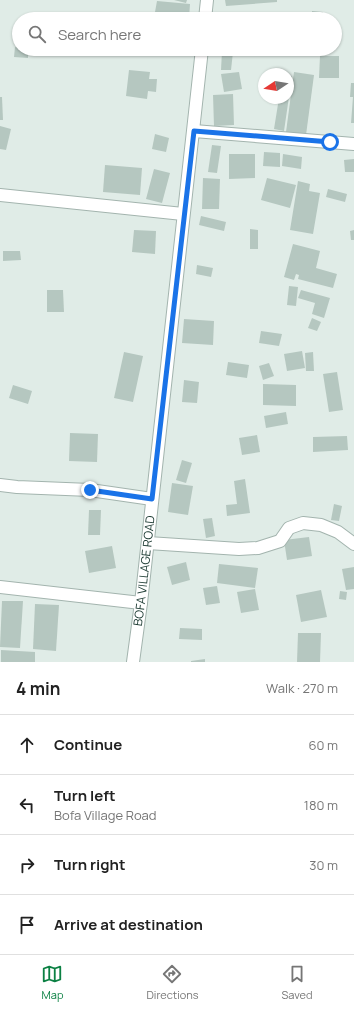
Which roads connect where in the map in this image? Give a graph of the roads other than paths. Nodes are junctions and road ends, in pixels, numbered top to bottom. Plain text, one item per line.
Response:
1 (207, 0) edge
2 (206, 12) edge
3 (201, 56) edge
4 (194, 131) junction
5 (354, 144) edge
6 (0, 195) edge
7 (183, 214) junction
8 (0, 485) edge
9 (152, 499) junction
10 (148, 543) junction
11 (354, 544) edge
12 (0, 587) edge
13 (141, 603) junction
14 (132, 662) edge

1 - 2 street
3 - 4 street, BOFA VILLAGE ROAD
4 - 5 street
4 - 7 street, BOFA VILLAGE ROAD
6 - 7 street
7 - 9 street, BOFA VILLAGE ROAD
8 - 9 street
9 - 10 street, BOFA VILLAGE ROAD
10 - 11 street
10 - 13 street, BOFA VILLAGE ROAD
12 - 13 street
13 - 14 street, BOFA VILLAGE ROAD

